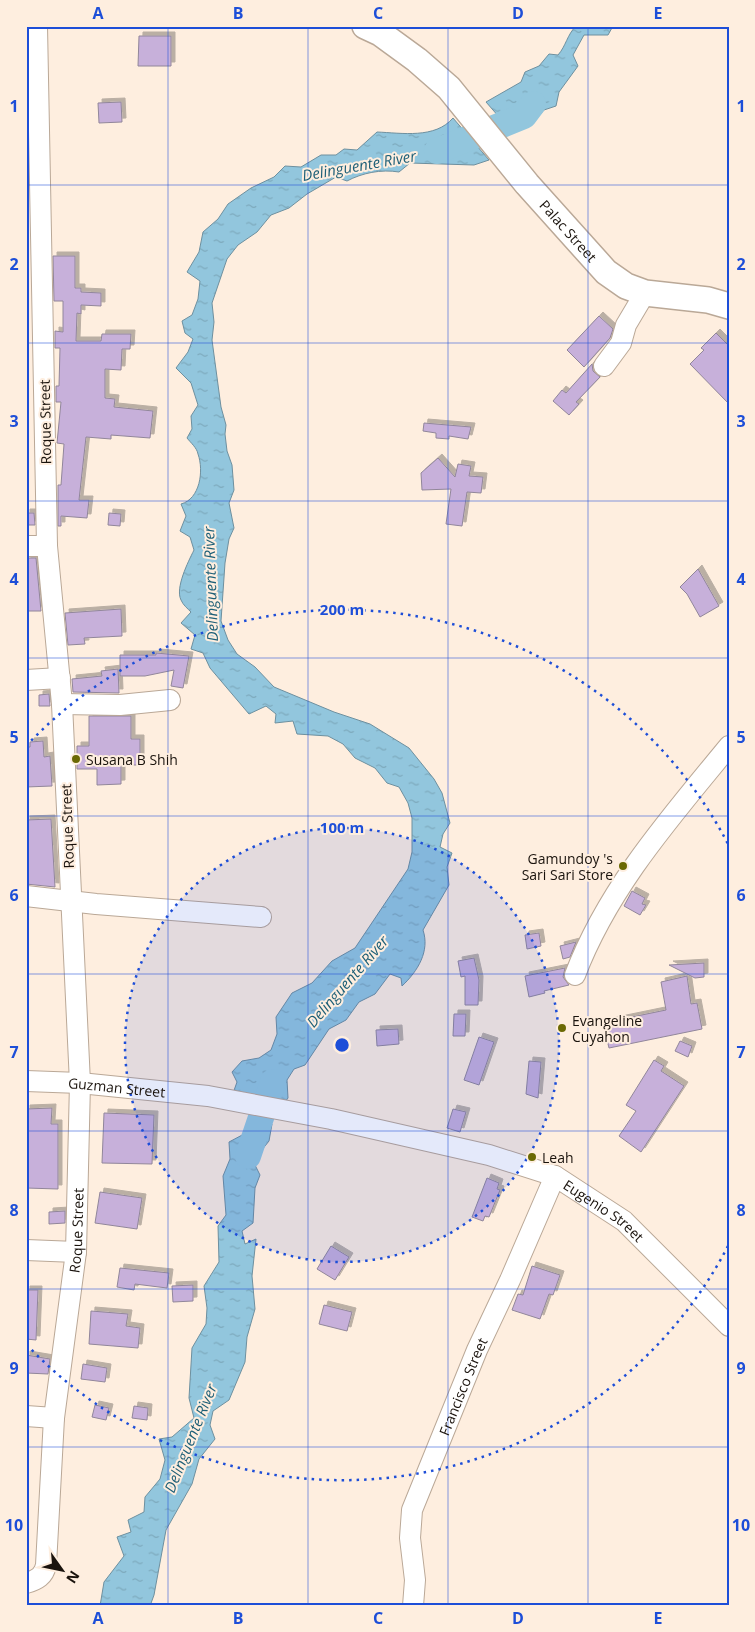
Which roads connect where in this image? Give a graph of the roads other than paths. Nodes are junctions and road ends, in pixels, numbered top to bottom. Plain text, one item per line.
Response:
1 (37, 26) edge
2 (365, 26) edge
3 (33, 175) edge
4 (646, 293) junction
5 (729, 306) edge
6 (604, 366) dead end
7 (26, 546) edge
8 (48, 546) junction
9 (60, 678) junction
10 (26, 680) edge
11 (170, 700) dead end
12 (62, 704) junction
13 (729, 746) edge
14 (26, 896) edge
15 (70, 902) junction
16 (261, 917) dead end
17 (575, 975) dead end
18 (26, 1081) edge
19 (80, 1083) junction
20 (331, 1119) joint
21 (555, 1176) junction
22 (26, 1250) edge
23 (76, 1252) junction
24 (729, 1326) edge
25 (26, 1416) edge
26 (54, 1418) junction
27 (26, 1583) edge
28 (413, 1606) edge

1 - 3 street, Roque Street
2 - 4 main road, Palac Street
3 - 8 street, Roque Street
4 - 5 main road, Palac Street
4 - 6 street
7 - 8 street
8 - 9 street, Roque Street
9 - 10 street
9 - 12 street, Roque Street
11 - 12 street
12 - 15 street, Roque Street
13 - 17 street
14 - 15 street
15 - 16 street
15 - 19 street, Roque Street
18 - 19 street, Guzman Street
19 - 20 street, Guzman Street
19 - 23 street, Roque Street
20 - 21 street, Eugenio Street
21 - 24 street, Eugenio Street
21 - 28 street, Francisco Street
22 - 23 street
23 - 26 street, Roque Street
25 - 26 street
26 - 27 street, Roque Street

